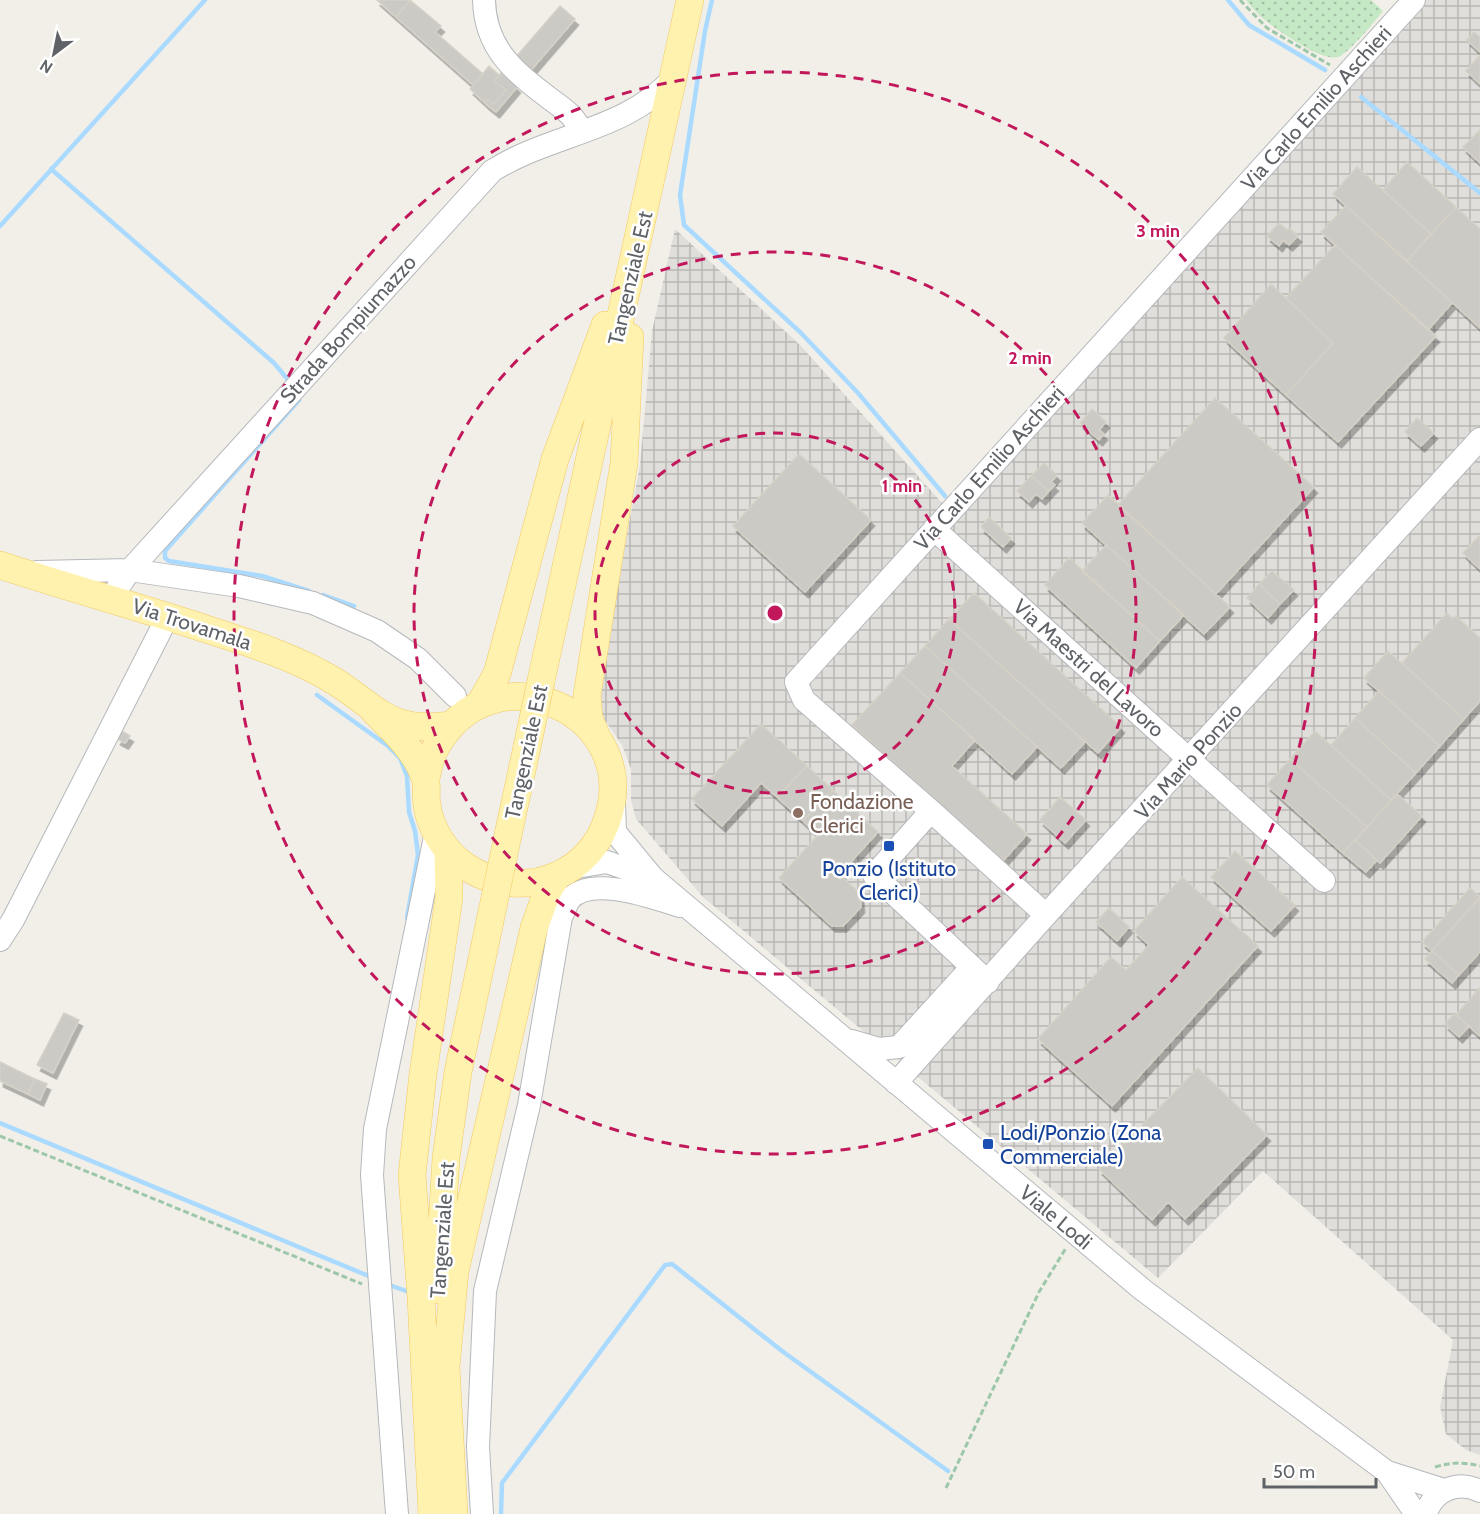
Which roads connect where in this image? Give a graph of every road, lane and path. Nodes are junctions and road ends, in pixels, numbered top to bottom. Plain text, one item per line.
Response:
1 (484, 0) edge
2 (690, 0) edge
3 (1240, 0) edge
4 (1414, 0) edge
5 (1348, 74) junction
6 (674, 78) junction
7 (625, 116) junction
8 (581, 132) junction
9 (661, 137) junction
10 (628, 285) junction
11 (1480, 439) edge
12 (934, 529) junction
13 (12, 569) edge
14 (130, 570) junction
15 (111, 598) junction
16 (168, 616) junction
17 (467, 700) junction
18 (373, 710) junction
19 (451, 725) junction
20 (597, 738) junction
21 (1190, 759) junction
22 (426, 779) junction
23 (613, 788) junction
24 (931, 811) junction
25 (442, 842) junction
26 (565, 871) junction
27 (653, 878) junction
28 (1324, 881) dead end
29 (570, 899) junction
30 (690, 910) junction
31 (1046, 915) junction
32 (0, 940) edge
33 (980, 975) junction
34 (844, 1039) junction
35 (896, 1083) junction
36 (0, 1136) edge
37 (1075, 1233) junction
38 (381, 1289) junction
39 (1387, 1472) junction
40 (1476, 1486) edge
41 (946, 1488) dead end
42 (1444, 1490) junction
43 (397, 1514) edge
44 (432, 1514) edge
45 (444, 1514) edge
46 (454, 1514) edge
47 (482, 1514) edge
48 (1416, 1514) edge
49 (1426, 1514) edge

1 - 8 street
2 - 6 main road, Tangenziale Est
3 - 5 path
4 - 5 street, Via Carlo Emilio Aschieri
5 - 12 street, Via Carlo Emilio Aschieri
6 - 7 street, Strada Bompiumazzo
6 - 9 main road, Tangenziale Est
7 - 8 street, Strada Bompiumazzo
7 - 9 street
8 - 14 street, Strada Bompiumazzo
9 - 10 main road, Tangenziale Est
10 - 17 main road
10 - 20 main road
10 - 45 main road, Tangenziale Est, bridge
11 - 21 street, Via Mario Ponzio
12 - 21 street, Via Maestri del Lavoro
12 - 24 street, Via Carlo Emilio Aschieri
13 - 14 street
13 - 15 main road, Via Trovamala
14 - 15 street, Strada Bompiumazzo
14 - 17 street
15 - 16 main road, Via Trovamala
16 - 18 main road, Via Trovamala
16 - 32 street
17 - 19 main road
17 - 20 main road
18 - 19 main road, Via Trovamala
18 - 22 main road, Via Trovamala
19 - 22 main road
20 - 23 main road
21 - 28 street, Via Maestri del Lavoro
21 - 31 street, Via Mario Ponzio
22 - 25 main road
23 - 26 main road
23 - 27 street, Viale Lodi
24 - 31 street, Via Carlo Emilio Aschieri
24 - 33 street
25 - 26 main road
25 - 38 street
25 - 44 main road
26 - 27 street, Viale Lodi
26 - 29 street
26 - 46 main road
27 - 30 street, Viale Lodi
29 - 30 street
29 - 47 street
30 - 34 street, Viale Lodi
31 - 33 street, Via Mario Ponzio
33 - 34 street
33 - 35 street, Via Mario Ponzio
34 - 35 street, Viale Lodi
35 - 37 street, Viale Lodi
36 - 38 path
37 - 39 street, Viale Lodi
37 - 41 path
38 - 43 street
39 - 42 street, Viale Lodi
39 - 48 street, Viale Lodi
40 - 42 street
42 - 49 street

